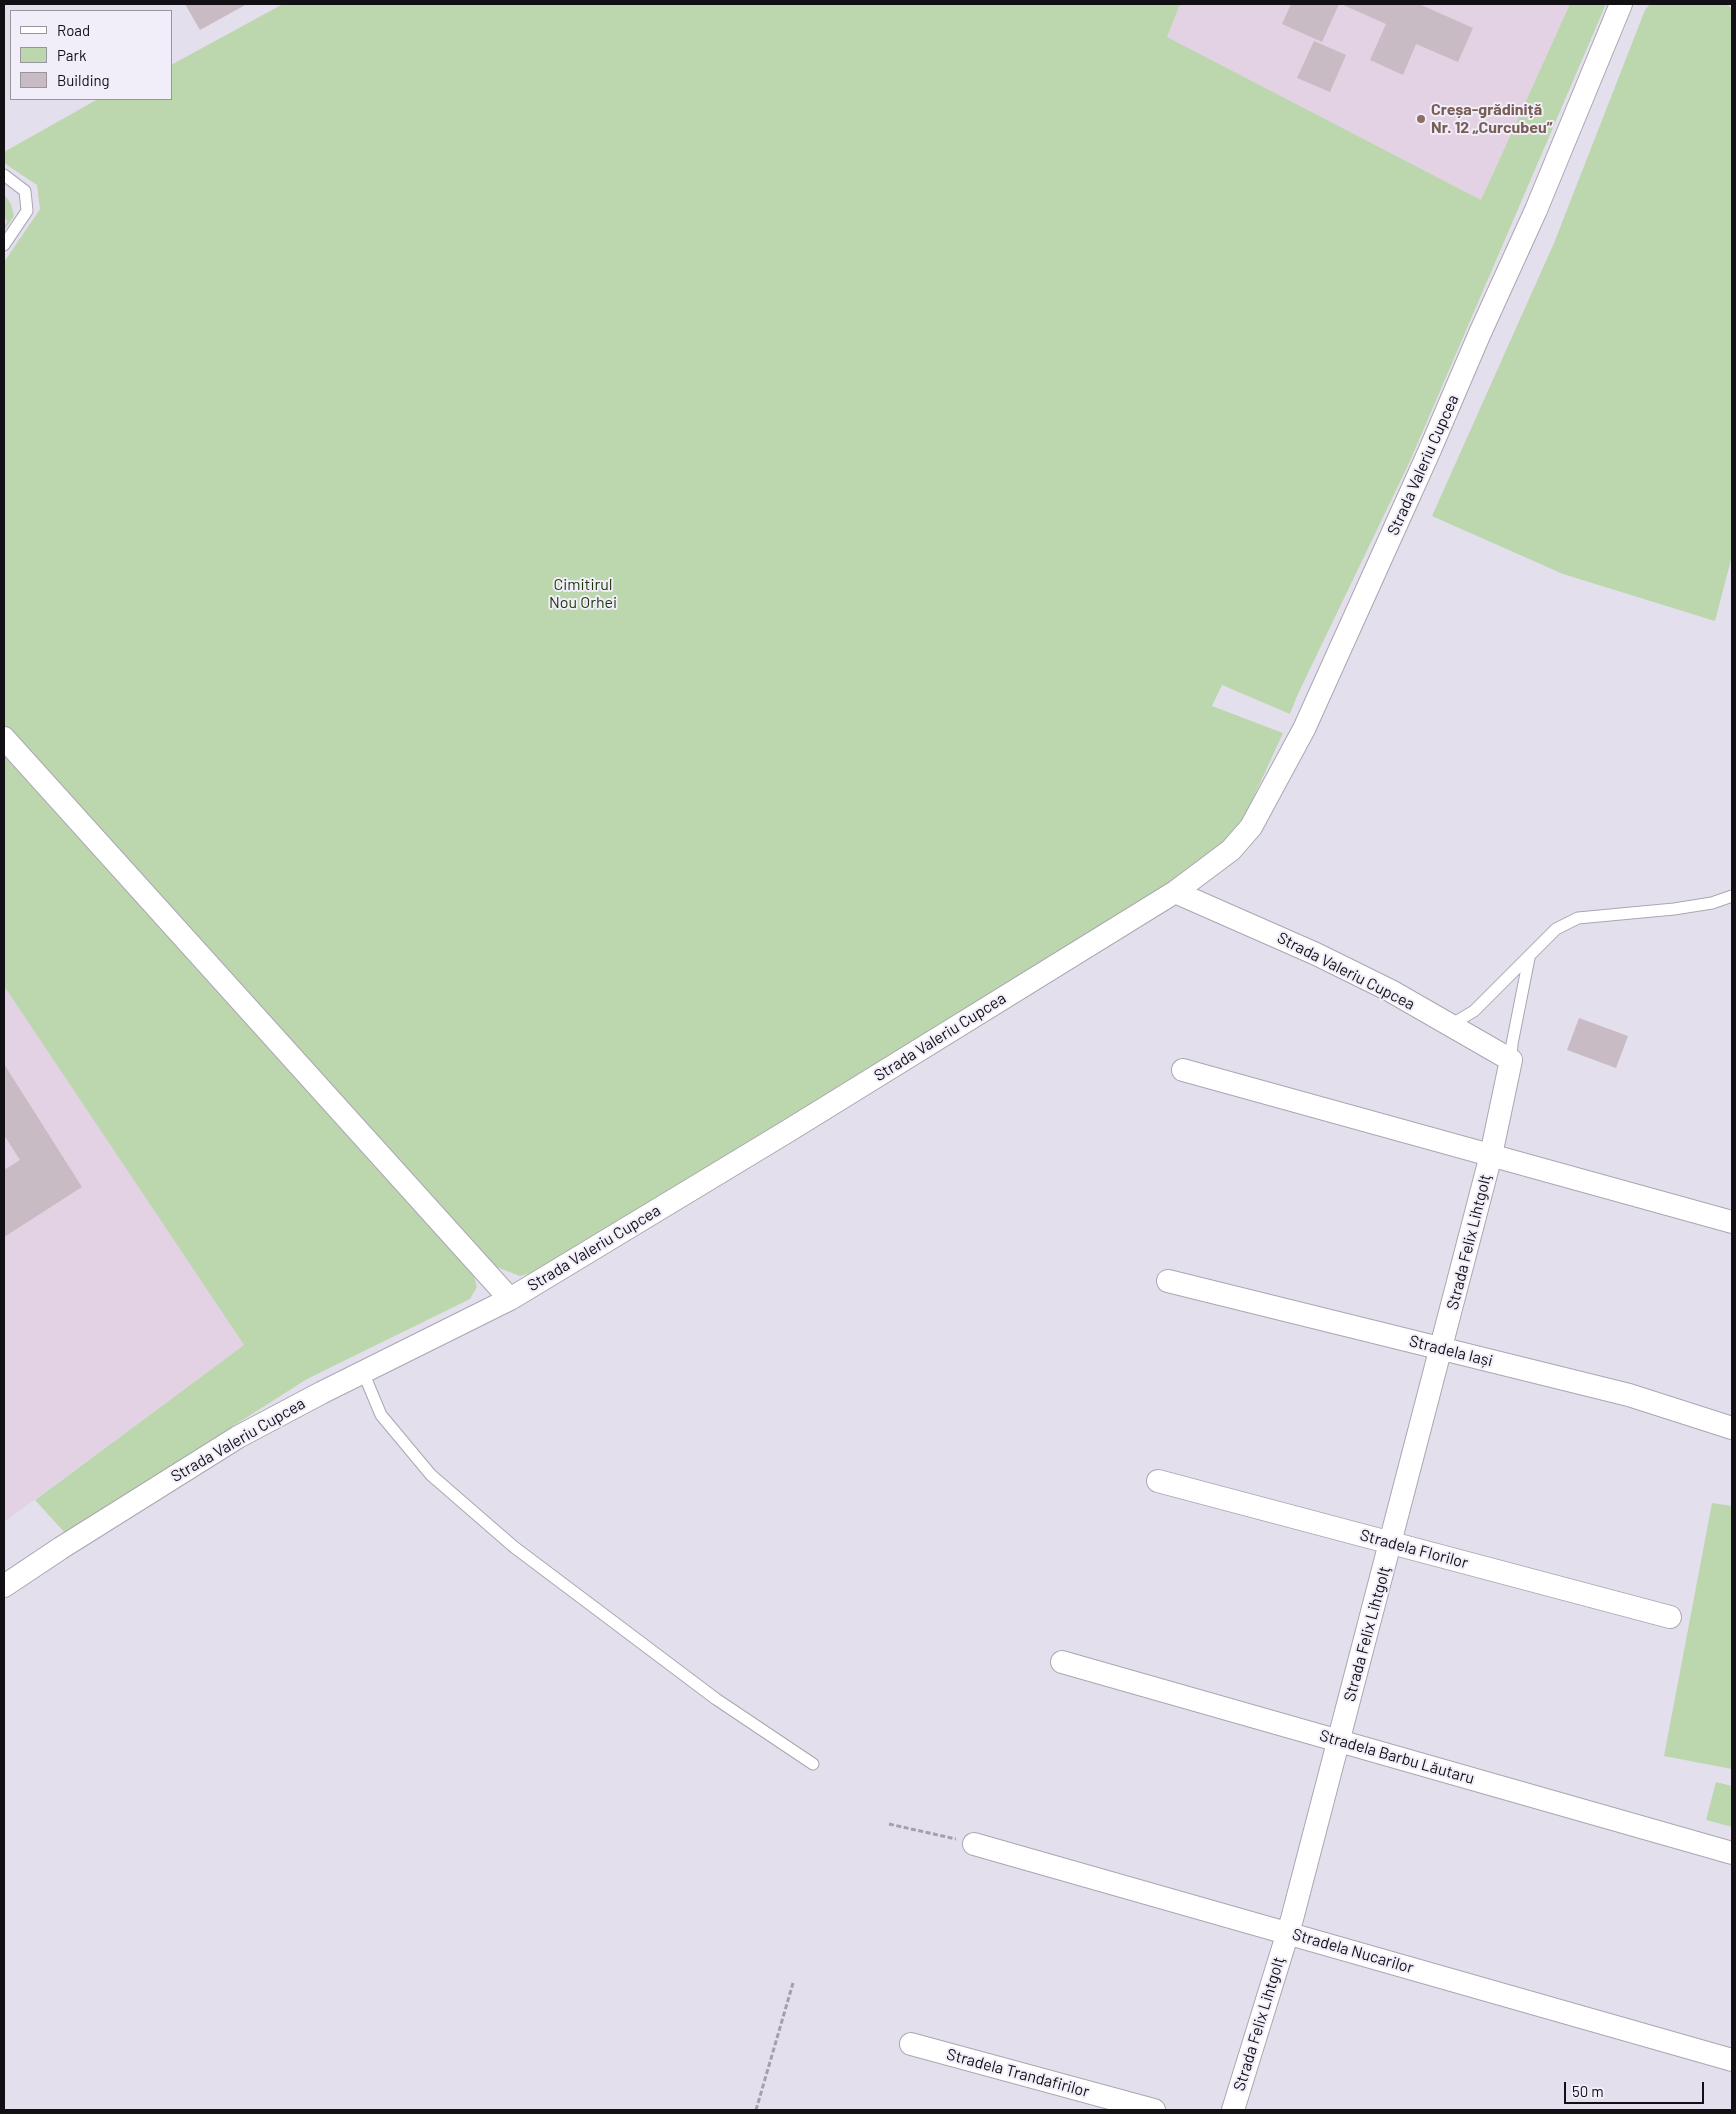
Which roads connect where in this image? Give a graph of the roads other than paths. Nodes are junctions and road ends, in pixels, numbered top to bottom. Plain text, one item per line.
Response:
1 (1621, 4) edge
2 (4, 175) edge
3 (4, 245) edge
4 (4, 738) edge
5 (1175, 892) junction
6 (1732, 896) edge
7 (1529, 958) junction
8 (1449, 1026) junction
9 (1511, 1060) junction
10 (1183, 1070) dead end
11 (1492, 1155) junction
12 (1732, 1222) edge
13 (1168, 1281) dead end
14 (510, 1299) junction
15 (1442, 1349) junction
16 (363, 1372) junction
17 (1732, 1428) edge
18 (1158, 1481) dead end
19 (1390, 1543) junction
20 (4, 1586) edge
21 (1670, 1617) dead end
22 (1062, 1662) dead end
23 (1339, 1740) junction
24 (812, 1764) dead end
25 (974, 1844) road end
26 (1732, 1853) edge
27 (1288, 1932) junction
28 (911, 2044) dead end
29 (1732, 2060) edge
30 (1154, 2110) edge
31 (1233, 2110) edge

1 - 5 street, Strada Valeriu Cupcea
2 - 3 lane
4 - 14 street
5 - 8 street, Strada Valeriu Cupcea
5 - 14 street, Strada Valeriu Cupcea
6 - 7 lane
7 - 8 lane
7 - 9 lane
8 - 9 street, Strada Valeriu Cupcea
9 - 11 street, Strada Felix Lihtgolţ
10 - 11 street, Strada Felix Lihtgolţ
11 - 12 street, Strada Felix Lihtgolţ
11 - 15 street, Strada Felix Lihtgolţ
13 - 15 street, Stradela Iași
14 - 16 street, Strada Valeriu Cupcea
15 - 17 street, Stradela Iași
15 - 19 street, Strada Felix Lihtgolţ
16 - 20 street, Strada Valeriu Cupcea
16 - 24 lane
18 - 19 street, Stradela Florilor
19 - 21 street, Stradela Florilor
19 - 23 street, Strada Felix Lihtgolţ
22 - 23 street, Stradela Barbu Lăutaru
23 - 26 street, Stradela Barbu Lăutaru
23 - 27 street, Strada Felix Lihtgolţ
25 - 27 street, Stradela Nucarilor
27 - 29 street, Stradela Nucarilor
27 - 31 street, Strada Felix Lihtgolţ
28 - 30 street, Stradela Trandafirilor

